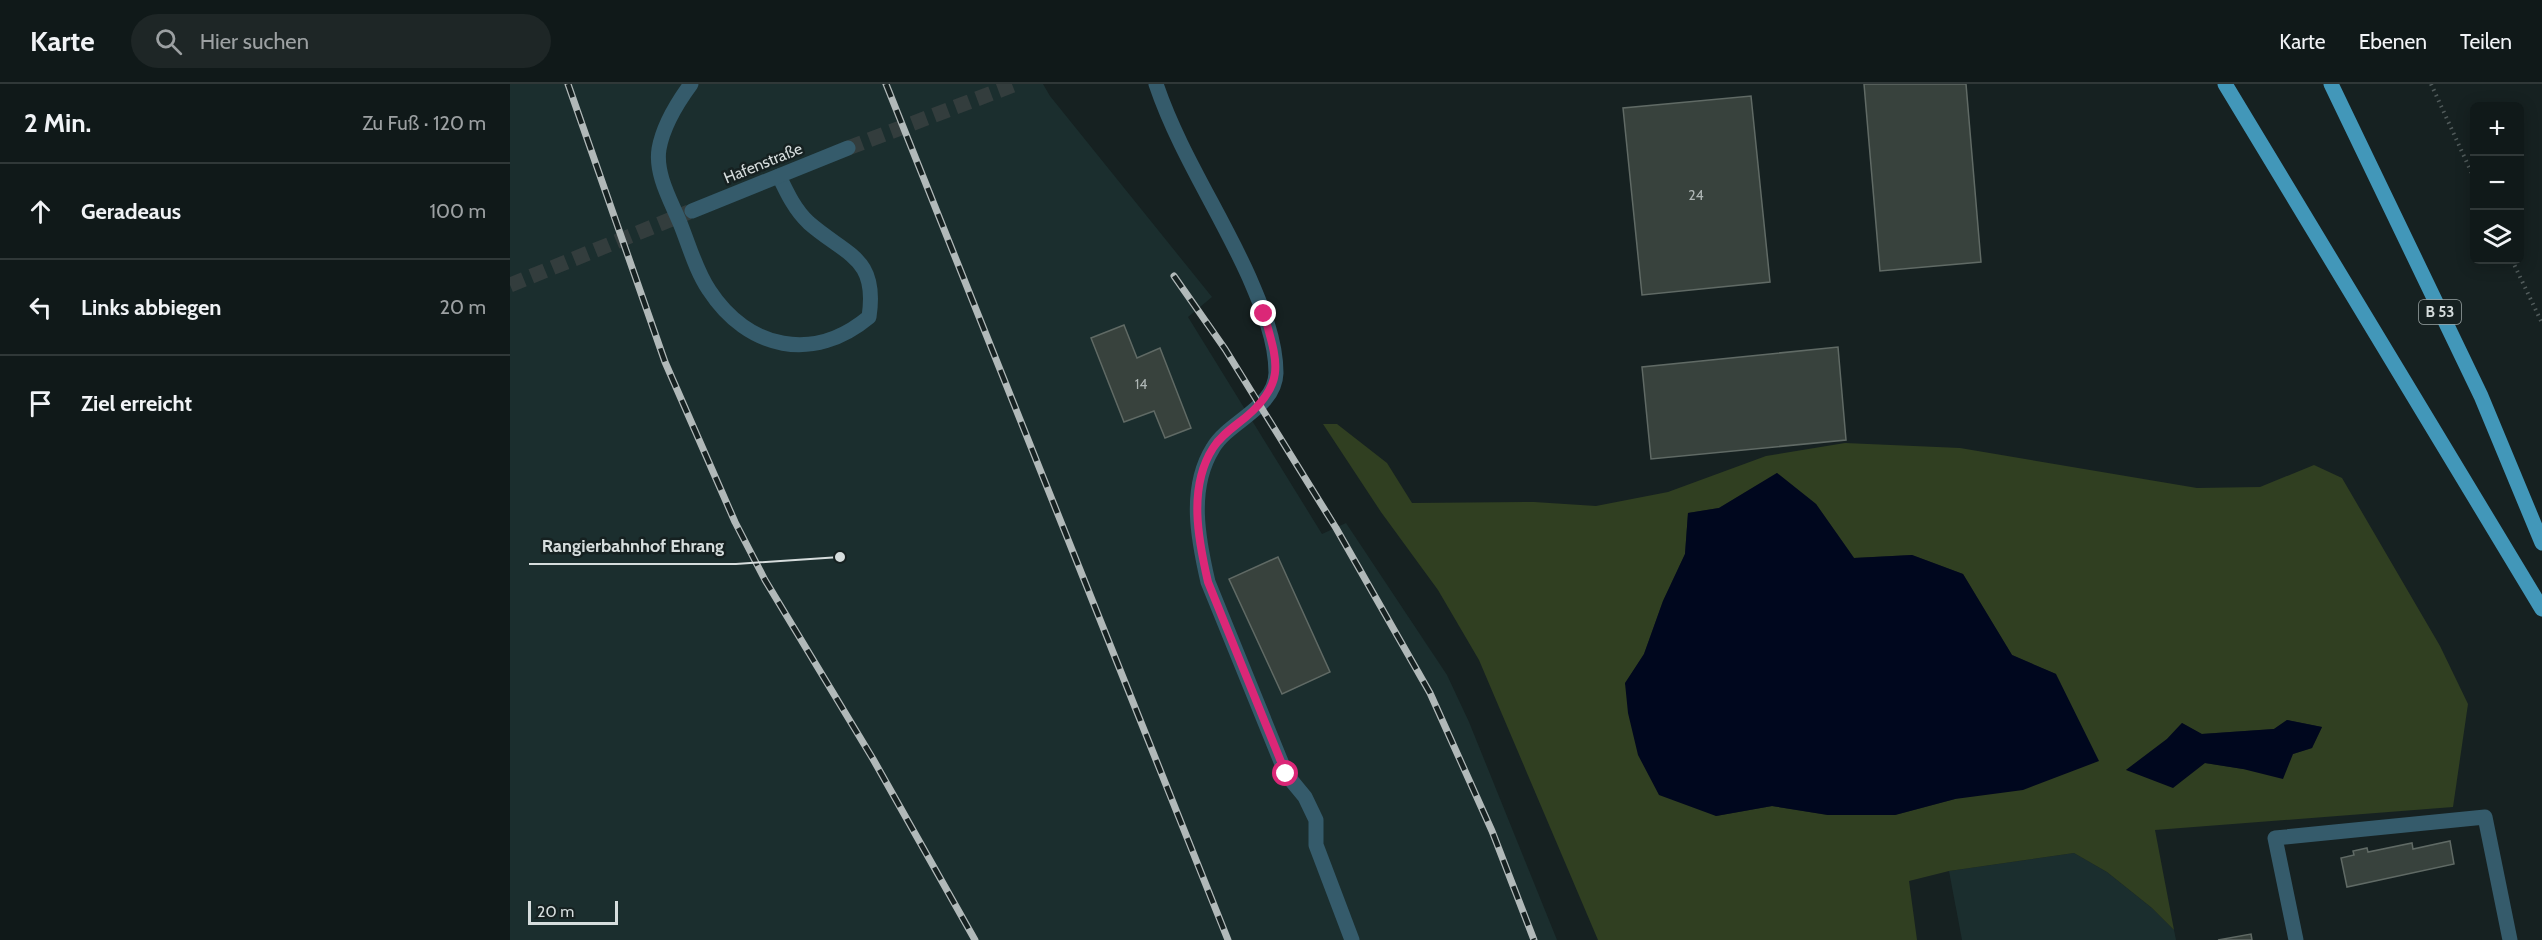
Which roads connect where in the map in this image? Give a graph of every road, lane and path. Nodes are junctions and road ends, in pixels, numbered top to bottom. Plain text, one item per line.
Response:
1 (691, 84) edge
2 (1156, 84) edge
3 (2224, 84) edge
4 (2331, 84) edge
5 (2431, 84) edge
6 (848, 148) tunnel mouth
7 (2470, 167) edge
8 (779, 176) junction
9 (692, 211) tunnel mouth
10 (2514, 264) edge
11 (2542, 323) edge
12 (2542, 543) edge
13 (2542, 609) edge
14 (1352, 940) edge
15 (2296, 940) edge
16 (2511, 940) edge

1 - 8 street
2 - 14 street
3 - 13 main road
4 - 12 main road, B 53
5 - 7 path
6 - 8 street, Hafenstraße
8 - 9 street, Hafenstraße
10 - 11 path
15 - 16 street

